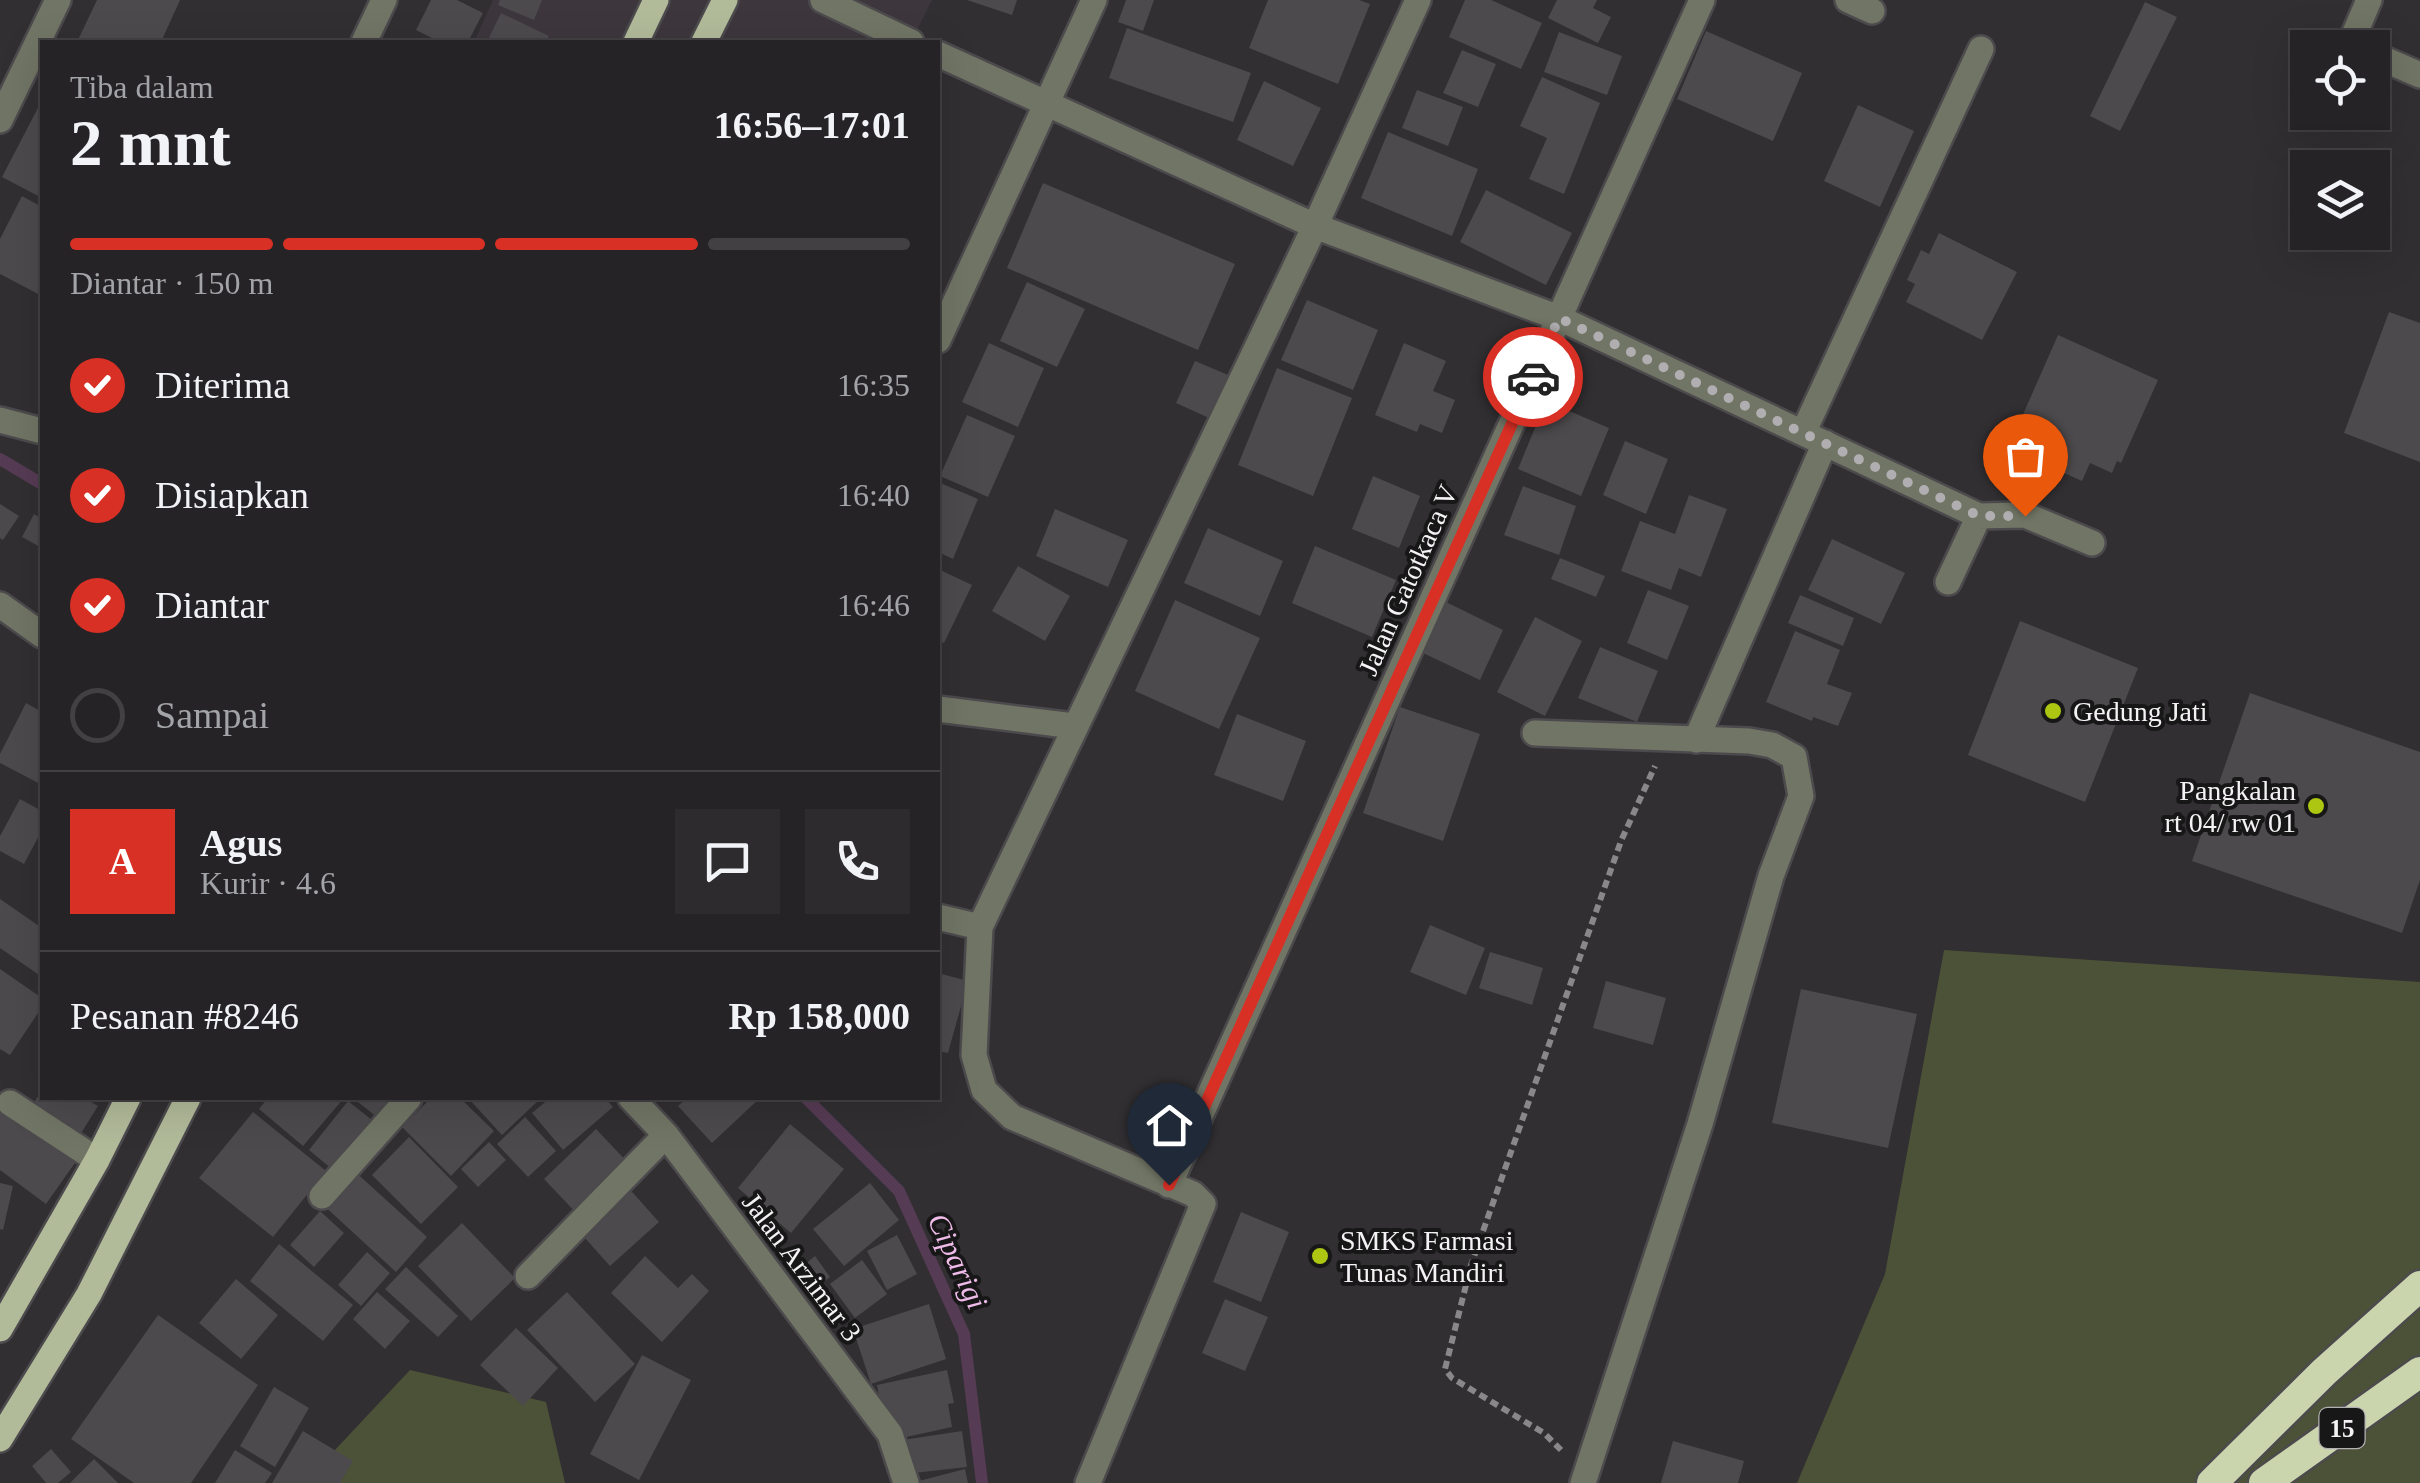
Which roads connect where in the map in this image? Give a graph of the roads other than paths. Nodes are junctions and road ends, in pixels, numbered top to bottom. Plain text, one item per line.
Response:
1 (58, 0) edge
2 (384, 0) edge
3 (725, 0) edge
4 (822, 0) edge
5 (1094, 0) edge
6 (1418, 0) edge
7 (1702, 0) edge
8 (2369, 0) edge
9 (649, 2) edge
10 (2356, 30) edge
11 (365, 40) edge
12 (637, 40) edge
13 (705, 40) edge
14 (907, 40) edge
15 (1981, 49) dead end
16 (940, 55) edge
17 (2390, 62) edge
18 (2420, 75) edge
19 (1046, 103) junction
20 (0, 120) edge
21 (1316, 226) junction
22 (1559, 318) junction
23 (940, 336) edge
24 (0, 420) edge
25 (40, 431) edge
26 (1814, 438) junction
27 (1979, 516) junction
28 (2092, 542) dead end
29 (1948, 582) dead end
30 (0, 605) edge
31 (40, 634) edge
32 (940, 710) edge
33 (1074, 726) junction
34 (1535, 733) dead end
35 (1696, 740) junction
36 (940, 918) edge
37 (980, 926) junction
38 (127, 1100) edge
39 (187, 1100) edge
40 (408, 1100) edge
41 (633, 1100) edge
42 (10, 1103) dead end
43 (666, 1135) junction
44 (96, 1160) junction
45 (1169, 1185) junction
46 (322, 1196) dead end
47 (528, 1276) dead end
48 (2420, 1286) edge
49 (0, 1328) edge
50 (2420, 1372) edge
51 (0, 1439) edge
52 (906, 1483) edge
53 (1088, 1483) edge
54 (1583, 1483) edge
55 (2212, 1483) edge
56 (2264, 1483) edge

1 - 20 street
2 - 11 street
3 - 13 main road
4 - 14 street
5 - 19 street
6 - 21 street
7 - 22 street, Jalan Gatotkaca V
8 - 10 street
9 - 12 main road
15 - 26 street
16 - 19 street
17 - 18 street
19 - 21 street
19 - 23 street
21 - 22 street
21 - 33 street
22 - 26 street
22 - 45 street, Jalan Gatotkaca V
24 - 25 street
26 - 27 street
26 - 35 street
27 - 28 street
27 - 29 street
30 - 31 street
32 - 33 street
33 - 37 street
34 - 35 street
35 - 54 street
36 - 37 street
37 - 45 street
38 - 44 main road
39 - 51 main road
40 - 46 street
41 - 43 street, Jalan Arzimar 3
42 - 44 street
43 - 47 street
43 - 52 street, Jalan Arzimar 3
44 - 49 main road
45 - 53 street
48 - 55 highway
50 - 56 highway, 15

